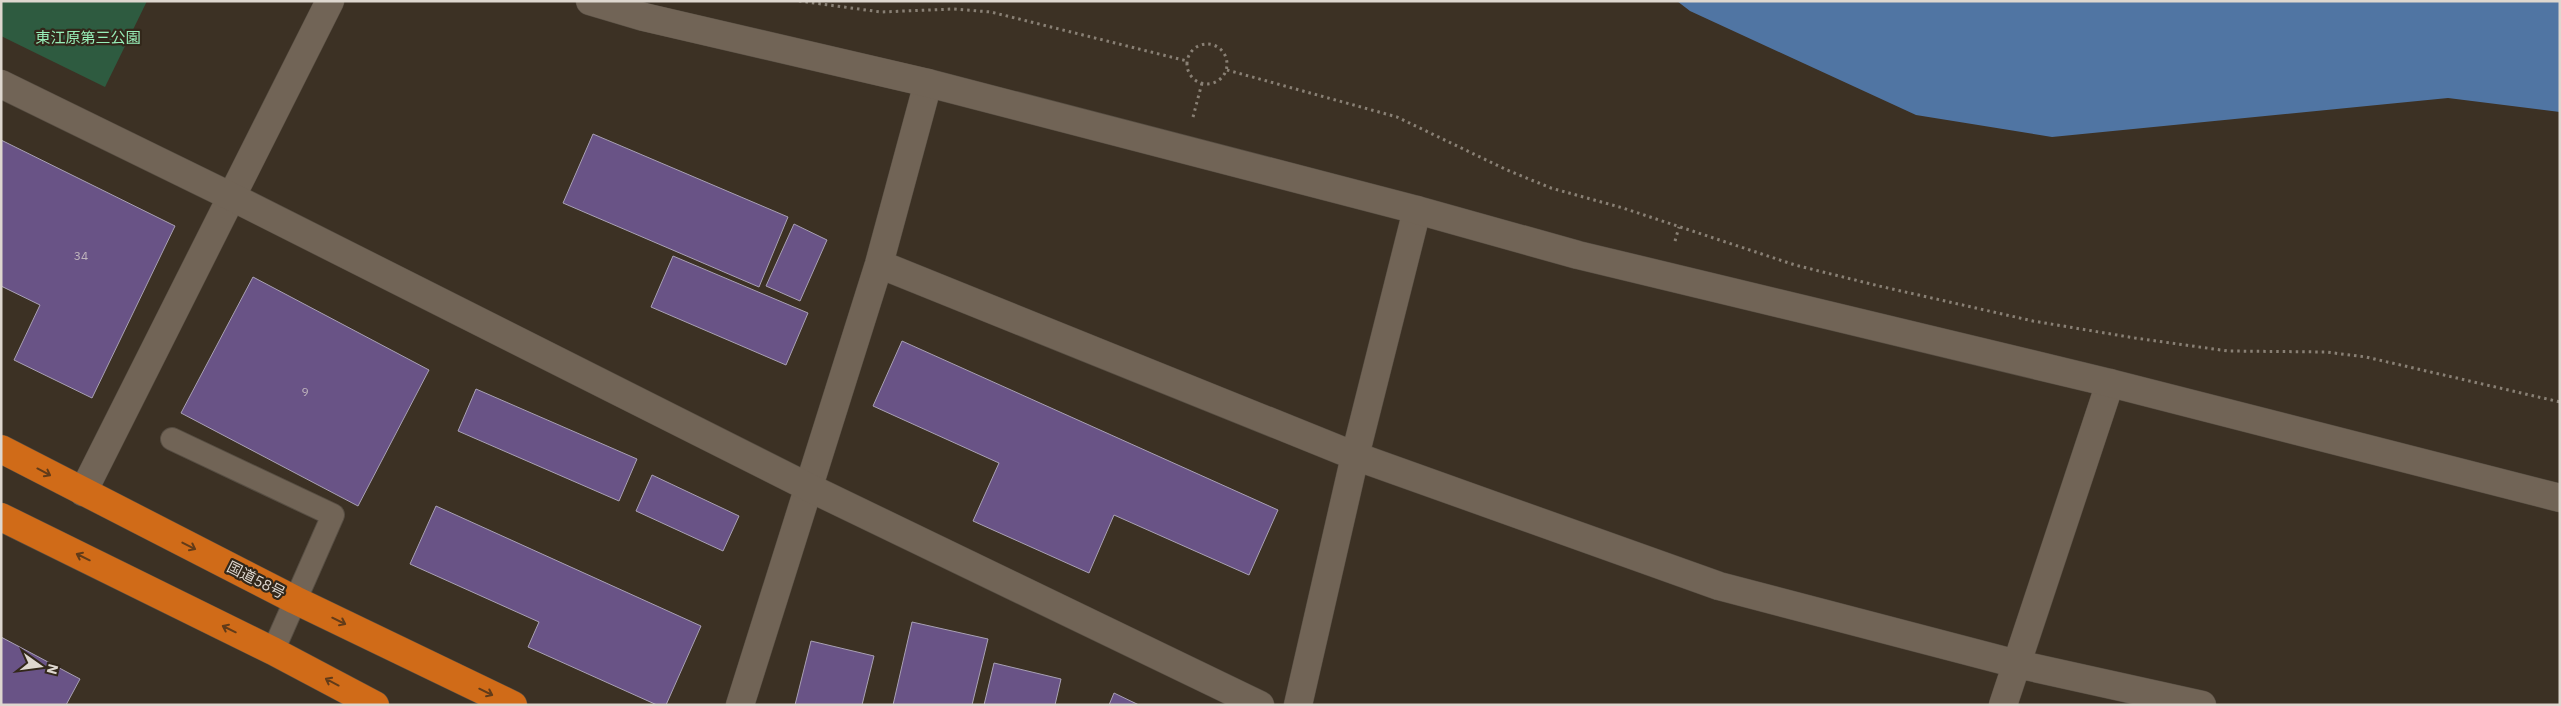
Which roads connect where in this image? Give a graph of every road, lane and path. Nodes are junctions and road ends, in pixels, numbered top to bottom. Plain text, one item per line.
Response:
1 (330, 1) edge
2 (590, 1) edge
3 (798, 1) edge
4 (1187, 61) junction
5 (1227, 70) junction
6 (1, 84) edge
7 (928, 84) junction
8 (232, 197) junction
9 (1417, 210) junction
10 (879, 264) junction
11 (2110, 383) junction
12 (2560, 402) edge
13 (172, 439) dead end
14 (1, 449) edge
15 (1354, 456) junction
16 (808, 487) junction
17 (83, 492) junction
18 (2560, 498) edge
19 (1, 517) edge
20 (295, 600) junction
21 (273, 651) junction
22 (2017, 664) junction
23 (375, 705) edge
24 (513, 705) edge
25 (740, 705) edge
26 (1260, 705) edge
27 (1298, 705) edge
28 (2003, 705) edge
29 (2202, 705) edge

1 - 8 street
2 - 7 street
3 - 4 path
4 - 5 path
4 - 5 path
5 - 12 path
6 - 8 street
7 - 9 street
7 - 10 street
8 - 16 street
8 - 17 street
9 - 11 street
9 - 15 street
10 - 15 street
10 - 16 street
11 - 18 street
11 - 22 street
13 - 20 lane
14 -> 17 highway, 国道58号
15 - 22 street
15 - 27 street
16 - 25 street
16 - 26 street
17 -> 20 highway, 国道58号
21 -> 19 highway
20 - 21 lane
20 -> 24 highway, 国道58号
23 -> 21 highway
22 - 28 street
22 - 29 street

